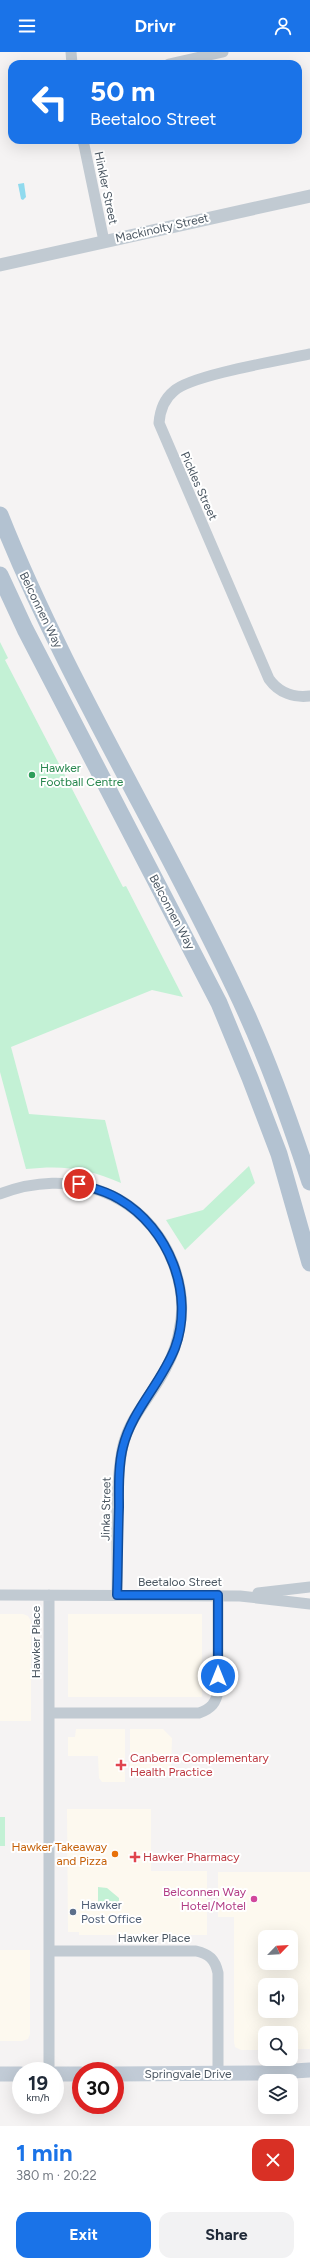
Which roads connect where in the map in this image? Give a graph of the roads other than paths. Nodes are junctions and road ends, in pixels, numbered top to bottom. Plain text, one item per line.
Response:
1 (223, 52) edge
2 (187, 60) edge
3 (84, 144) edge
4 (310, 196) edge
5 (104, 241) junction
6 (0, 264) edge
7 (310, 354) edge
8 (0, 515) edge
9 (0, 575) edge
10 (44, 619) junction
11 (25, 629) junction
12 (310, 696) edge
13 (211, 938) junction
14 (191, 948) junction
15 (310, 1182) edge
16 (0, 1194) edge
17 (310, 1262) edge
18 (310, 1587) edge
19 (0, 1595) edge
20 (49, 1595) junction
21 (117, 1595) junction
22 (218, 1595) junction
23 (240, 1596) junction
24 (310, 1604) edge
25 (49, 1713) junction
26 (49, 1951) junction
27 (49, 2062) edge
28 (310, 2070) edge
29 (261, 2073) junction
30 (0, 2074) edge
31 (12, 2074) edge
32 (124, 2074) edge
33 (218, 2074) junction
34 (310, 2080) edge

1 - 2 street
3 - 5 street, Hinkler Street
4 - 5 street, Mackinolty Street
5 - 6 street, Mackinolty Street
7 - 12 street, Pickles Street
8 - 10 main road, Belconnen Way
9 - 11 main road, Belconnen Way
10 - 11 main road
10 - 13 main road, Belconnen Way
11 - 14 main road, Belconnen Way
13 - 14 main road
13 - 15 main road, Belconnen Way
14 - 17 main road, Belconnen Way
16 - 21 street, Jinka Street
18 - 23 street, Beetaloo Street
19 - 20 street, Beetaloo Street
20 - 21 street, Beetaloo Street
20 - 25 street, Hawker Place
21 - 22 street, Beetaloo Street
22 - 23 street, Beetaloo Street
22 - 25 street
23 - 24 street, Beetaloo Street
25 - 26 street, Hawker Place
26 - 27 street, Hawker Place
26 - 33 street, Hawker Place
28 - 29 main road, Springvale Drive
29 - 33 main road, Springvale Drive
29 - 34 main road, Springvale Drive
30 - 31 main road
32 - 33 main road, Springvale Drive

